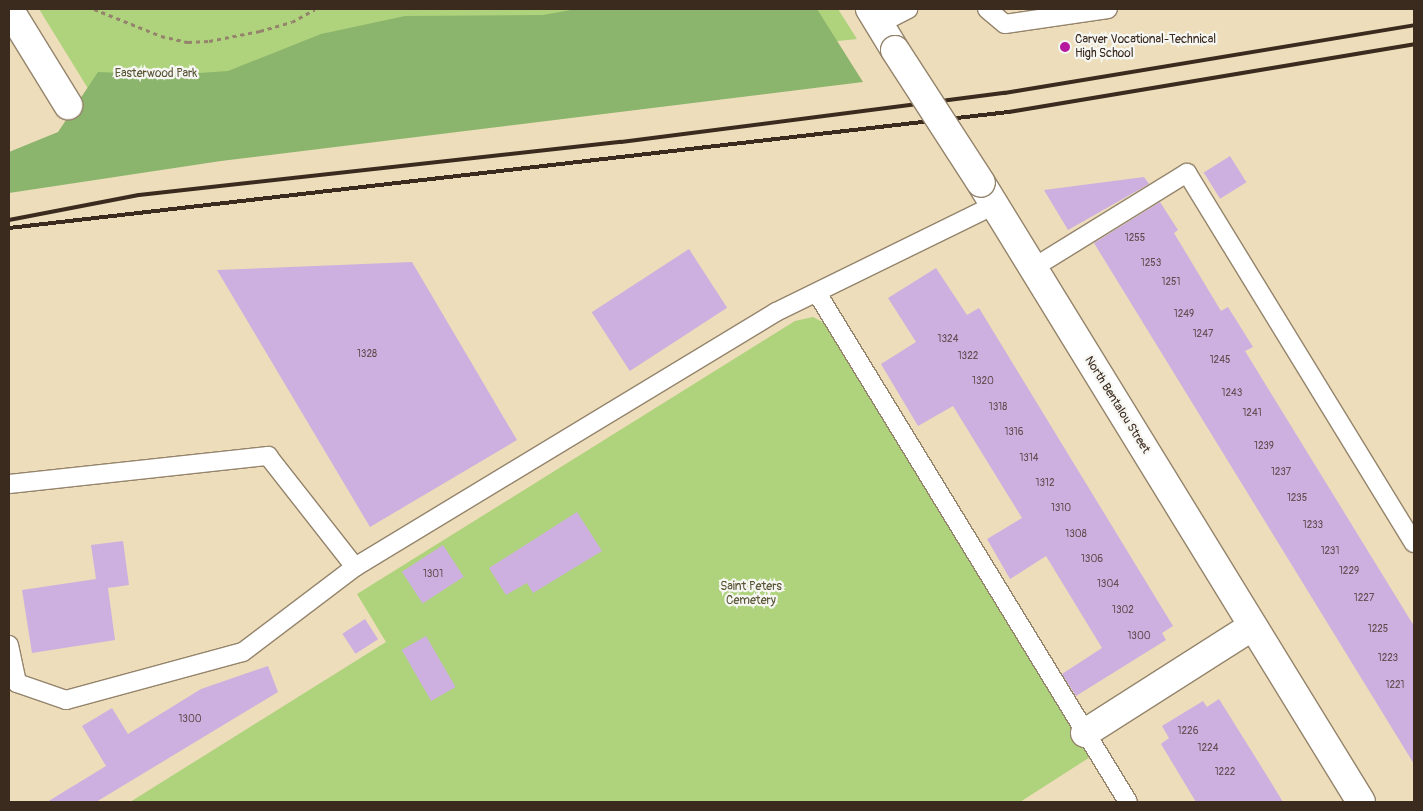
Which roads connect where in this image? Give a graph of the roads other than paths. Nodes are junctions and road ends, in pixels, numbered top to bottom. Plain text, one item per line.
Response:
1 (9, 9) edge
2 (908, 9) edge
3 (987, 9) edge
4 (1108, 9) edge
5 (875, 16) edge
6 (68, 104) dead end
7 (988, 194) junction
8 (1033, 268) junction
9 (817, 293) junction
10 (9, 484) edge
11 (1414, 543) edge
12 (355, 567) junction
13 (1253, 626) junction
14 (9, 645) edge
15 (1086, 733) junction
16 (1128, 802) edge
17 (1361, 802) edge

1 - 6 street
2 - 5 lane
3 - 4 lane
5 - 7 street, North Bentalou Street, bridge
7 - 8 street, North Bentalou Street
7 - 9 lane
8 - 11 lane
8 - 13 street, North Bentalou Street
9 - 12 lane
9 - 15 lane
10 - 12 lane
12 - 14 lane
13 - 15 street
13 - 17 street, North Bentalou Street
15 - 16 lane

